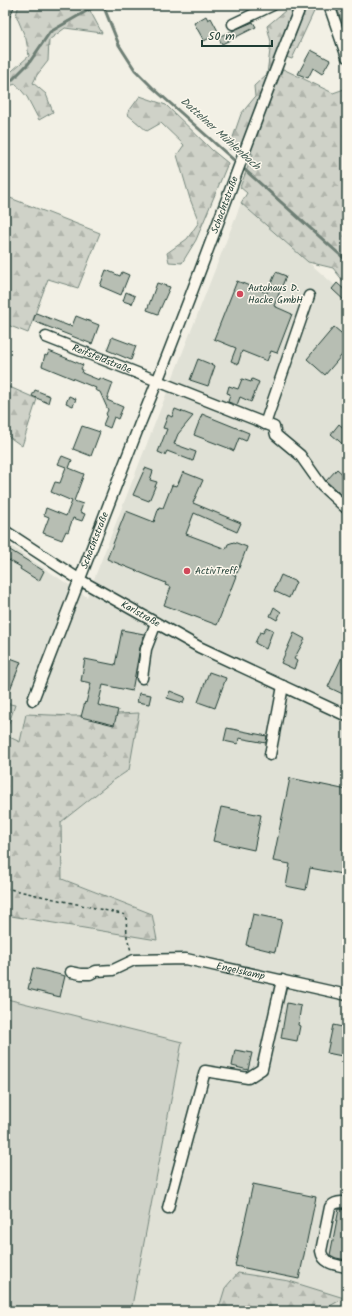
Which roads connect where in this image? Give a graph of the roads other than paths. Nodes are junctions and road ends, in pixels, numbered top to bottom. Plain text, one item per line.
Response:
1 (273, 5) edge
2 (301, 5) edge
3 (329, 5) edge
4 (233, 24) dead end
5 (347, 57) edge
6 (309, 296) dead end
7 (46, 337) dead end
8 (158, 381) junction
9 (269, 426) junction
10 (347, 509) edge
11 (5, 531) edge
12 (80, 580) junction
13 (156, 623) junction
14 (142, 678) dead end
15 (283, 686) junction
16 (33, 700) dead end
17 (347, 716) edge
18 (270, 755) dead end
19 (71, 972) dead end
20 (282, 980) junction
21 (347, 995) edge
22 (347, 1203) edge
23 (168, 1208) dead end
24 (347, 1267) edge

1 - 4 street
2 - 8 street, Schachtstraße
3 - 5 street
6 - 9 street
7 - 8 street, Reifsfeldstraße
8 - 9 street
8 - 12 street, Schachtstraße
9 - 10 street
11 - 12 street, Karlstraße
12 - 13 street, Karlstraße
12 - 16 street, Schachtstraße
13 - 14 street
13 - 15 street, Karlstraße
15 - 17 street, Karlstraße
15 - 18 street
19 - 20 street, Engelskamp
20 - 21 street, Engelskamp
20 - 23 street
22 - 24 street

